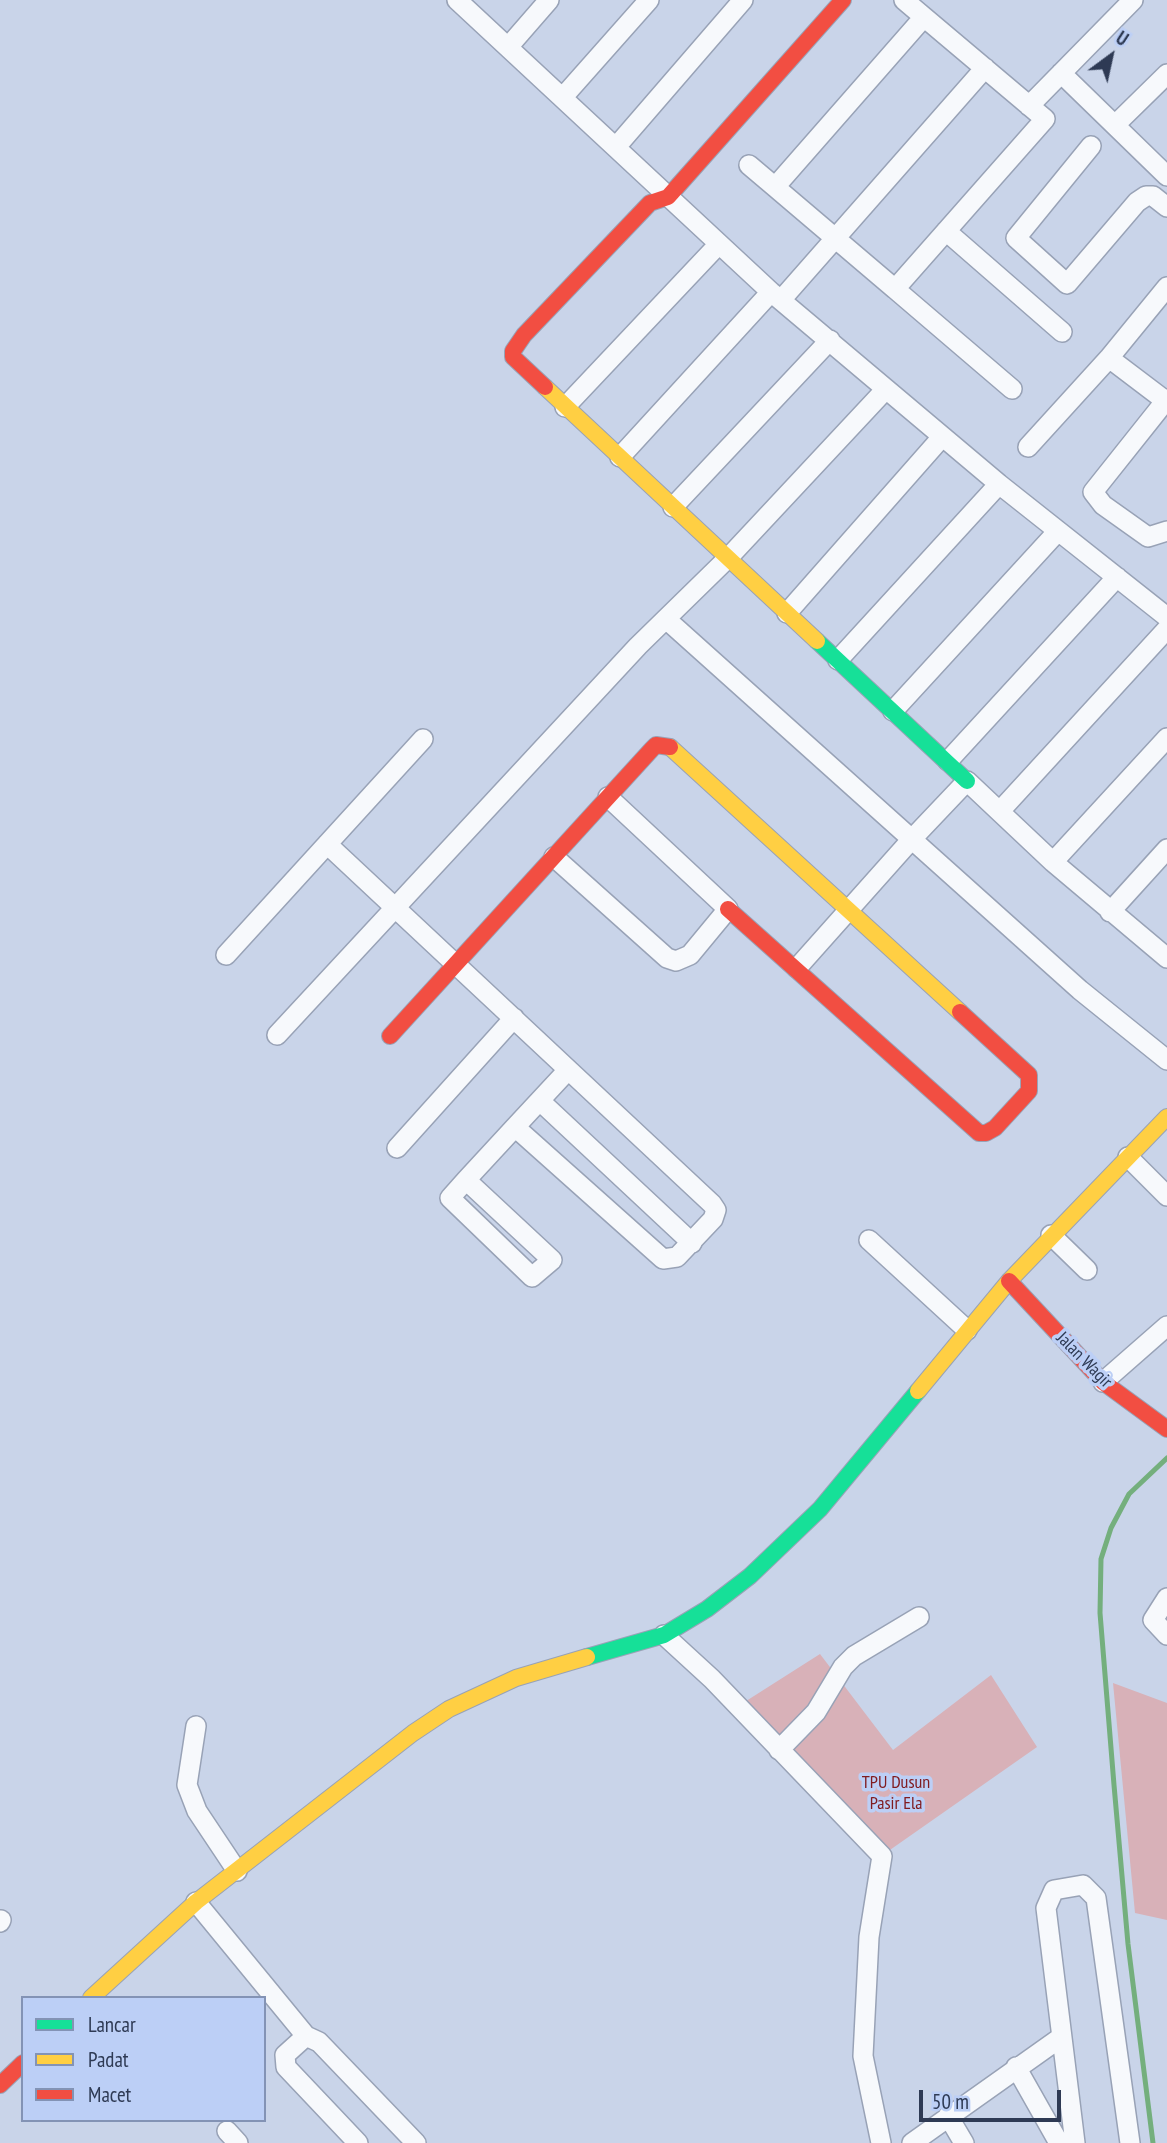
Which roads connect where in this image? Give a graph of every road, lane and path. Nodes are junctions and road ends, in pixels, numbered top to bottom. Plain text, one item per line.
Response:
1 (457, 0) edge
2 (549, 0) edge
3 (649, 0) edge
4 (743, 0) edge
5 (843, 0) edge
6 (904, 0) edge
7 (1133, 0) edge
8 (924, 16) junction
9 (509, 46) junction
10 (985, 68) junction
11 (1061, 73) junction
12 (1167, 74) edge
13 (563, 97) junction
14 (1029, 106) junction
15 (1115, 125) junction
16 (1091, 146) dead end
17 (616, 147) junction
18 (749, 165) dead end
19 (1167, 176) edge
20 (775, 187) junction
21 (668, 197) junction
22 (1167, 207) edge
23 (946, 231) junction
24 (835, 238) junction
25 (718, 245) junction
26 (1167, 287) edge
27 (895, 289) junction
28 (776, 296) junction
29 (1062, 332) dead end
30 (830, 340) junction
31 (1109, 358) junction
32 (886, 388) junction
33 (1012, 388) dead end
34 (1166, 401) edge
35 (565, 407) junction
36 (942, 437) junction
37 (1028, 447) dead end
38 (620, 457) junction
39 (999, 484) junction
40 (673, 507) junction
41 (1058, 531) junction
42 (1167, 531) edge
43 (729, 557) junction
44 (1117, 577) junction
45 (787, 613) junction
46 (1167, 617) edge
47 (666, 619) junction
48 (1167, 629) edge
49 (838, 660) junction
50 (893, 711) junction
51 (424, 738) dead end
52 (1167, 738) edge
53 (947, 761) junction
54 (967, 781) junction
55 (608, 797) junction
56 (1000, 811) junction
57 (911, 840) junction
58 (327, 844) junction
59 (1167, 849) edge
60 (554, 857) junction
61 (1053, 862) junction
62 (395, 908) junction
63 (728, 909) junction
64 (850, 910) junction
65 (1110, 912) junction
66 (226, 956) dead end
67 (1167, 958) edge
68 (456, 965) junction
69 (797, 968) junction
70 (514, 1018) junction
71 (277, 1035) dead end
72 (390, 1036) dead end
73 (1167, 1060) edge
74 (568, 1070) junction
75 (540, 1101) junction
76 (1167, 1117) edge
77 (515, 1127) junction
78 (397, 1148) dead end
79 (1128, 1157) junction
80 (466, 1180) junction
81 (1167, 1196) edge
82 (1051, 1235) junction
83 (869, 1240) dead end
84 (692, 1242) junction
85 (1087, 1270) dead end
86 (1009, 1281) junction
87 (1167, 1326) edge
88 (967, 1330) junction
89 (1103, 1382) junction
90 (1167, 1429) edge
91 (1167, 1598) edge
92 (919, 1616) dead end
93 (664, 1635) junction
94 (1167, 1635) edge
95 (196, 1726) dead end
96 (779, 1750) junction
97 (237, 1871) junction
98 (196, 1902) junction
99 (93, 1996) edge
100 (306, 2036) junction
101 (1060, 2038) junction
102 (21, 2064) edge
103 (1016, 2067) junction
104 (3, 2077) edge
105 (948, 2116) junction
106 (358, 2143) edge
107 (416, 2143) edge
108 (881, 2143) edge
109 (912, 2143) edge
110 (964, 2143) edge
111 (1059, 2143) edge
112 (1075, 2143) edge
113 (1130, 2143) edge

1 - 9 street
2 - 9 street
3 - 13 street
4 - 17 street
5 - 21 street
6 - 8 street
7 - 11 street
8 - 10 street
8 - 20 street
9 - 13 street
10 - 14 street
10 - 24 street
11 - 14 street
11 - 15 street
12 - 15 street
13 - 17 street
14 - 23 street
15 - 19 street
16 - 22 street
17 - 21 street
18 - 20 street
20 - 24 street
21 - 25 street
21 - 35 street
23 - 27 street
23 - 29 street
24 - 27 street
24 - 28 street
25 - 28 street
25 - 35 street
26 - 31 street
27 - 33 street
28 - 30 street
28 - 38 street
30 - 32 street
30 - 40 street
31 - 34 street
31 - 37 street
32 - 36 street
32 - 43 street
34 - 42 street
35 - 38 street
36 - 39 street
36 - 45 street
38 - 40 street
39 - 41 street
39 - 49 street
40 - 43 street
41 - 44 street
41 - 50 street
43 - 45 street
43 - 47 street
44 - 46 street
44 - 53 street
45 - 49 street
47 - 57 street
47 - 62 street
48 - 56 street
49 - 50 street
50 - 53 street
51 - 58 street
52 - 61 street
53 - 54 street
54 - 56 street
54 - 57 street
55 - 60 street
55 - 63 street
55 - 64 street
56 - 61 street
57 - 64 street
57 - 73 street
58 - 62 street
58 - 66 street
59 - 65 street
60 - 63 street
60 - 68 street
61 - 65 street
62 - 68 street
62 - 71 street
63 - 69 street
64 - 69 street
64 - 69 street
65 - 67 street
68 - 70 street
68 - 72 street
70 - 74 street
70 - 78 street
74 - 75 street
74 - 84 street
75 - 77 street
75 - 84 street
76 - 79 street
77 - 80 street
77 - 84 street
79 - 81 street
79 - 82 street
80 - 80 street
82 - 85 street
82 - 86 street
83 - 88 street
86 - 88 street
86 - 89 street, Jalan Wagir
87 - 89 street
88 - 93 street
89 - 90 street, Jalan Wagir
91 - 94 street
92 - 96 street
93 - 96 street
93 - 97 street
95 - 97 street
96 - 108 street
97 - 98 street
98 - 99 street
98 - 100 street
100 - 106 street
100 - 107 street
101 - 103 street
101 - 112 street
101 - 113 street
102 - 104 street
103 - 105 street
103 - 111 street
105 - 109 street
105 - 110 street

